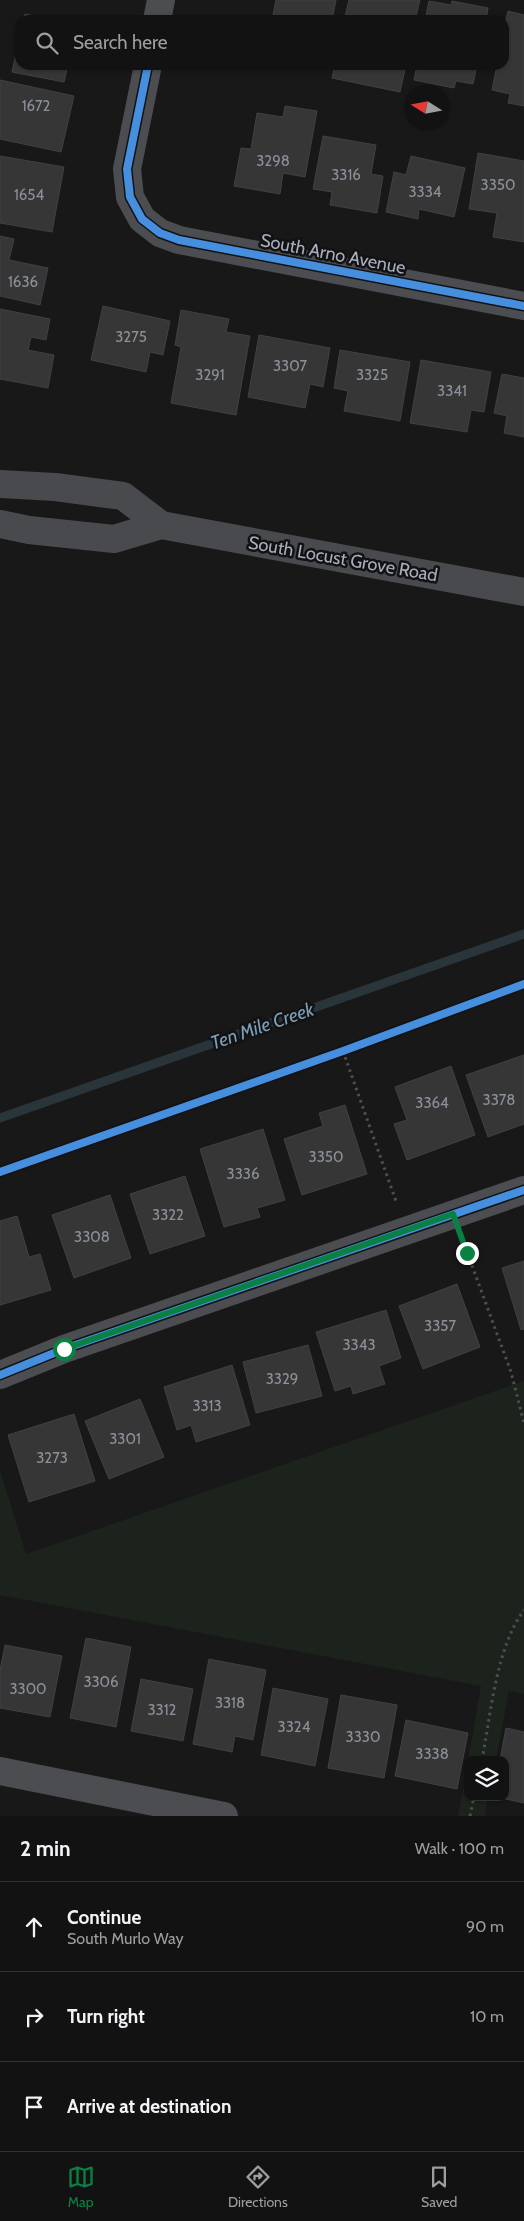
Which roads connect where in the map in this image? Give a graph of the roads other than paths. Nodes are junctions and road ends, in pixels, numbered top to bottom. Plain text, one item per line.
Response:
1 (161, 0) edge
2 (158, 15) edge
3 (147, 70) edge
4 (524, 306) edge
5 (0, 484) edge
6 (0, 524) edge
7 (161, 525) junction
8 (524, 592) edge
9 (524, 1190) edge
10 (0, 1375) edge
11 (0, 1771) edge
12 (224, 1816) edge

1 - 2 street
3 - 4 street, South Arno Avenue
5 - 7 main road, South Locust Grove Road
6 - 7 main road, South Locust Grove Road
7 - 8 main road, South Locust Grove Road
9 - 10 street
11 - 12 street

